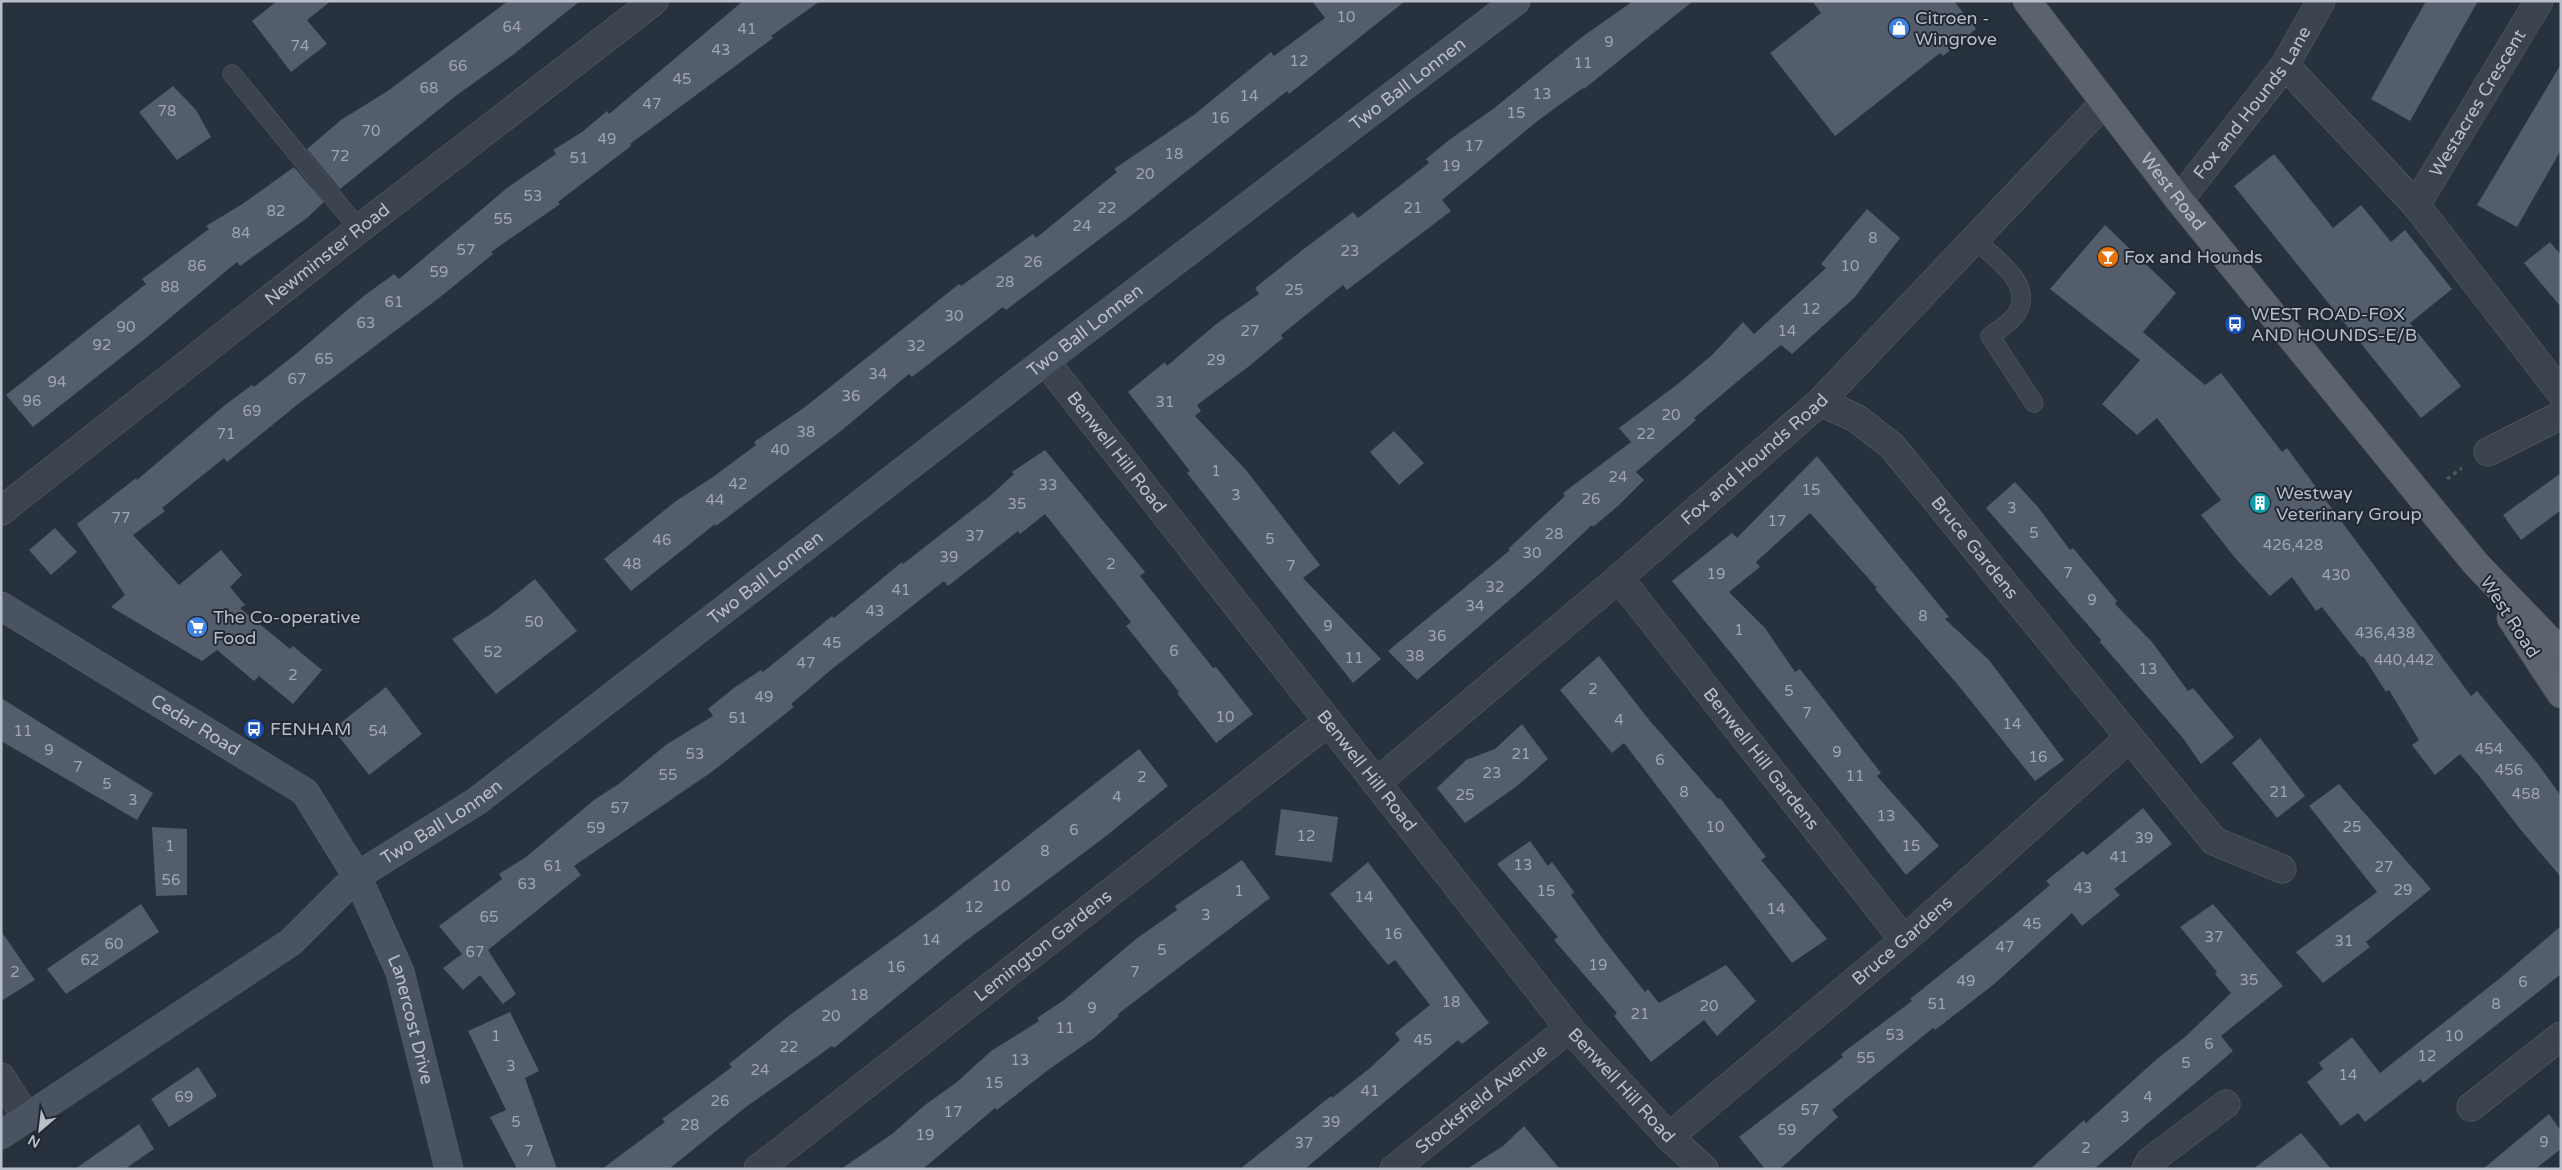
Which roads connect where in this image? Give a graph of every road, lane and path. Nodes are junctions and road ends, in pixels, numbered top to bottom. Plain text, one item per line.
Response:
1 (654, 1) edge
2 (1516, 1) edge
3 (2027, 1) edge
4 (2321, 1) edge
5 (2539, 1) edge
6 (2285, 65) junction
7 (232, 74) dead end
8 (2103, 104) junction
9 (2179, 200) junction
10 (2416, 205) junction
11 (359, 230) junction
12 (1973, 238) junction
13 (1045, 361) junction
14 (2561, 393) edge
15 (1820, 402) junction
16 (2034, 403) dead end
17 (2561, 415) edge
18 (2488, 452) joint
19 (2423, 499) junction
20 (1, 511) edge
21 (2476, 564) junction
22 (1620, 578) junction
23 (1, 606) edge
24 (2561, 652) edge
25 (2561, 694) edge
26 (1328, 722) junction
27 (2130, 738) junction
28 (1376, 783) junction
29 (2282, 869) dead end
30 (357, 876) junction
31 (1904, 940) junction
32 (1569, 1028) junction
33 (2561, 1036) edge
34 (1, 1077) edge
35 (2226, 1104) dead end
36 (2470, 1108) dead end
37 (27, 1118) junction
38 (1, 1135) edge
39 (1669, 1137) junction
40 (449, 1169) edge
41 (758, 1169) edge
42 (1394, 1169) edge
43 (1704, 1169) edge
44 (2146, 1169) edge

1 - 11 street, Newminster Road
2 - 13 main road, Two Ball Lonnen
3 - 8 main road, West Road
4 - 6 street, Fox and Hounds Lane
5 - 10 street, Westacres Crescent
6 - 9 street, Fox and Hounds Lane
6 - 10 street
7 - 11 lane
8 - 9 main road, West Road
8 - 12 street, Fox and Hounds Road
9 - 19 main road, West Road
10 - 14 street
11 - 20 street, Newminster Road
12 - 15 street, Fox and Hounds Road
12 - 16 lane
13 - 26 street, Benwell Hill Road
13 - 30 main road, Two Ball Lonnen
15 - 22 street, Fox and Hounds Road
15 - 27 street, Bruce Gardens
17 - 18 street
18 - 19 path
19 - 21 main road, West Road
21 - 24 main road, West Road
21 - 25 main road, West Road
22 - 28 street, Fox and Hounds Road
22 - 31 street, Benwell Hill Gardens
23 - 30 main road, Cedar Road
26 - 28 street, Benwell Hill Road
26 - 41 street, Lemington Gardens
27 - 29 street, Bruce Gardens
27 - 31 street, Bruce Gardens
28 - 32 street, Benwell Hill Road
30 - 37 main road, Two Ball Lonnen
30 - 40 main road, Lanercost Drive
31 - 39 street, Bruce Gardens
32 - 39 street, Benwell Hill Road
32 - 42 street, Stocksfield Avenue
33 - 36 street
34 - 37 street
35 - 44 street
37 - 38 main road, Two Ball Lonnen
39 - 43 street, Benwell Hill Road

